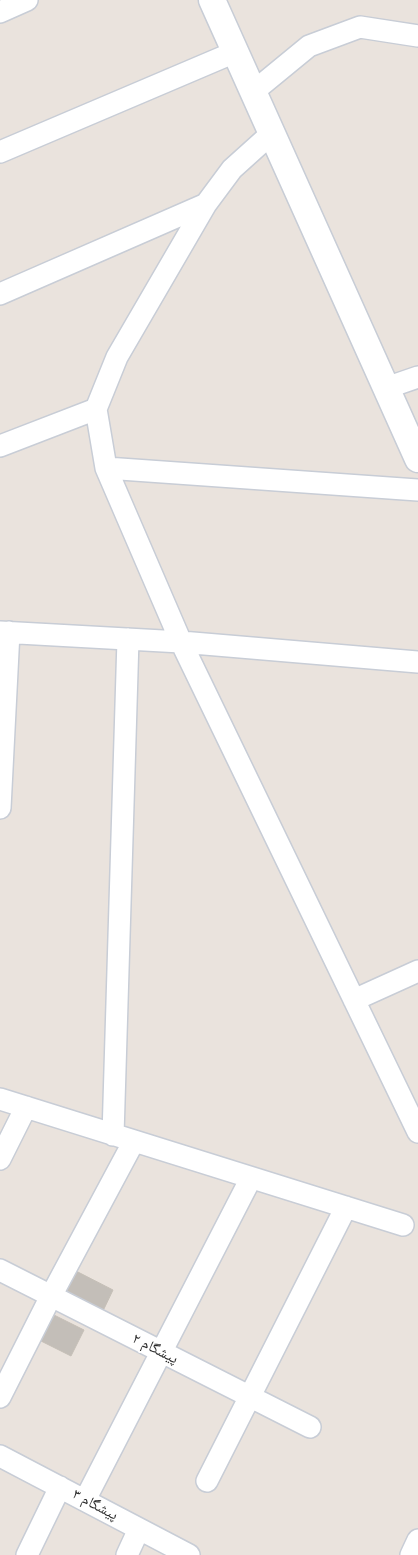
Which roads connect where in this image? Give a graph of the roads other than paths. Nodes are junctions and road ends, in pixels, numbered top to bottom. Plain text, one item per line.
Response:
1 (27, 0) edge
2 (212, 0) edge
3 (0, 12) edge
4 (418, 36) edge
5 (235, 52) junction
6 (254, 92) junction
7 (272, 133) junction
8 (0, 152) edge
9 (206, 204) junction
10 (0, 294) edge
11 (418, 377) edge
12 (386, 388) junction
13 (96, 409) junction
14 (0, 446) edge
15 (418, 459) edge
16 (106, 468) junction
17 (418, 490) edge
18 (5, 632) edge
19 (128, 639) junction
20 (181, 642) junction
21 (418, 662) edge
22 (0, 808) edge
23 (418, 971) edge
24 (354, 1000) junction
25 (0, 1099) edge
26 (26, 1107) junction
27 (416, 1125) edge
28 (113, 1135) junction
29 (134, 1141) junction
30 (0, 1159) edge
31 (251, 1178) junction
32 (346, 1207) junction
33 (403, 1225) dead end
34 (0, 1270) edge
35 (51, 1296) junction
36 (161, 1352) junction
37 (0, 1397) edge
38 (250, 1397) junction
39 (310, 1428) dead end
40 (0, 1456) edge
41 (207, 1481) dead end
42 (60, 1487) junction
43 (85, 1500) junction
44 (139, 1529) junction
45 (418, 1540) edge
46 (27, 1555) edge
47 (127, 1555) edge
48 (190, 1555) edge
49 (411, 1555) edge

1 - 3 street
2 - 5 street
4 - 6 street
5 - 6 street
5 - 8 street
6 - 7 street
7 - 9 street
7 - 12 street
9 - 10 street
9 - 13 street
11 - 12 street
12 - 15 street
13 - 14 street
13 - 16 street
16 - 17 street
16 - 20 street
18 - 19 street
18 - 22 street
19 - 20 street
19 - 28 street
20 - 21 street
20 - 24 street
23 - 24 street
24 - 27 street
25 - 26 street
26 - 28 street
26 - 30 street
28 - 29 street
29 - 31 street
29 - 35 street
31 - 32 street
31 - 36 street
32 - 33 street
32 - 38 street
34 - 35 street, پیشگام ۲
35 - 36 street, پیشگام ۲
35 - 37 street
36 - 38 street, پیشگام ۲
36 - 43 street
38 - 39 street, پیشگام ۲
38 - 41 street
40 - 42 street, پیشگام ۳
42 - 43 street, پیشگام ۳
42 - 46 street
43 - 44 street, پیشگام ۳
44 - 47 street
44 - 48 street, پیشگام ۳
45 - 49 street

